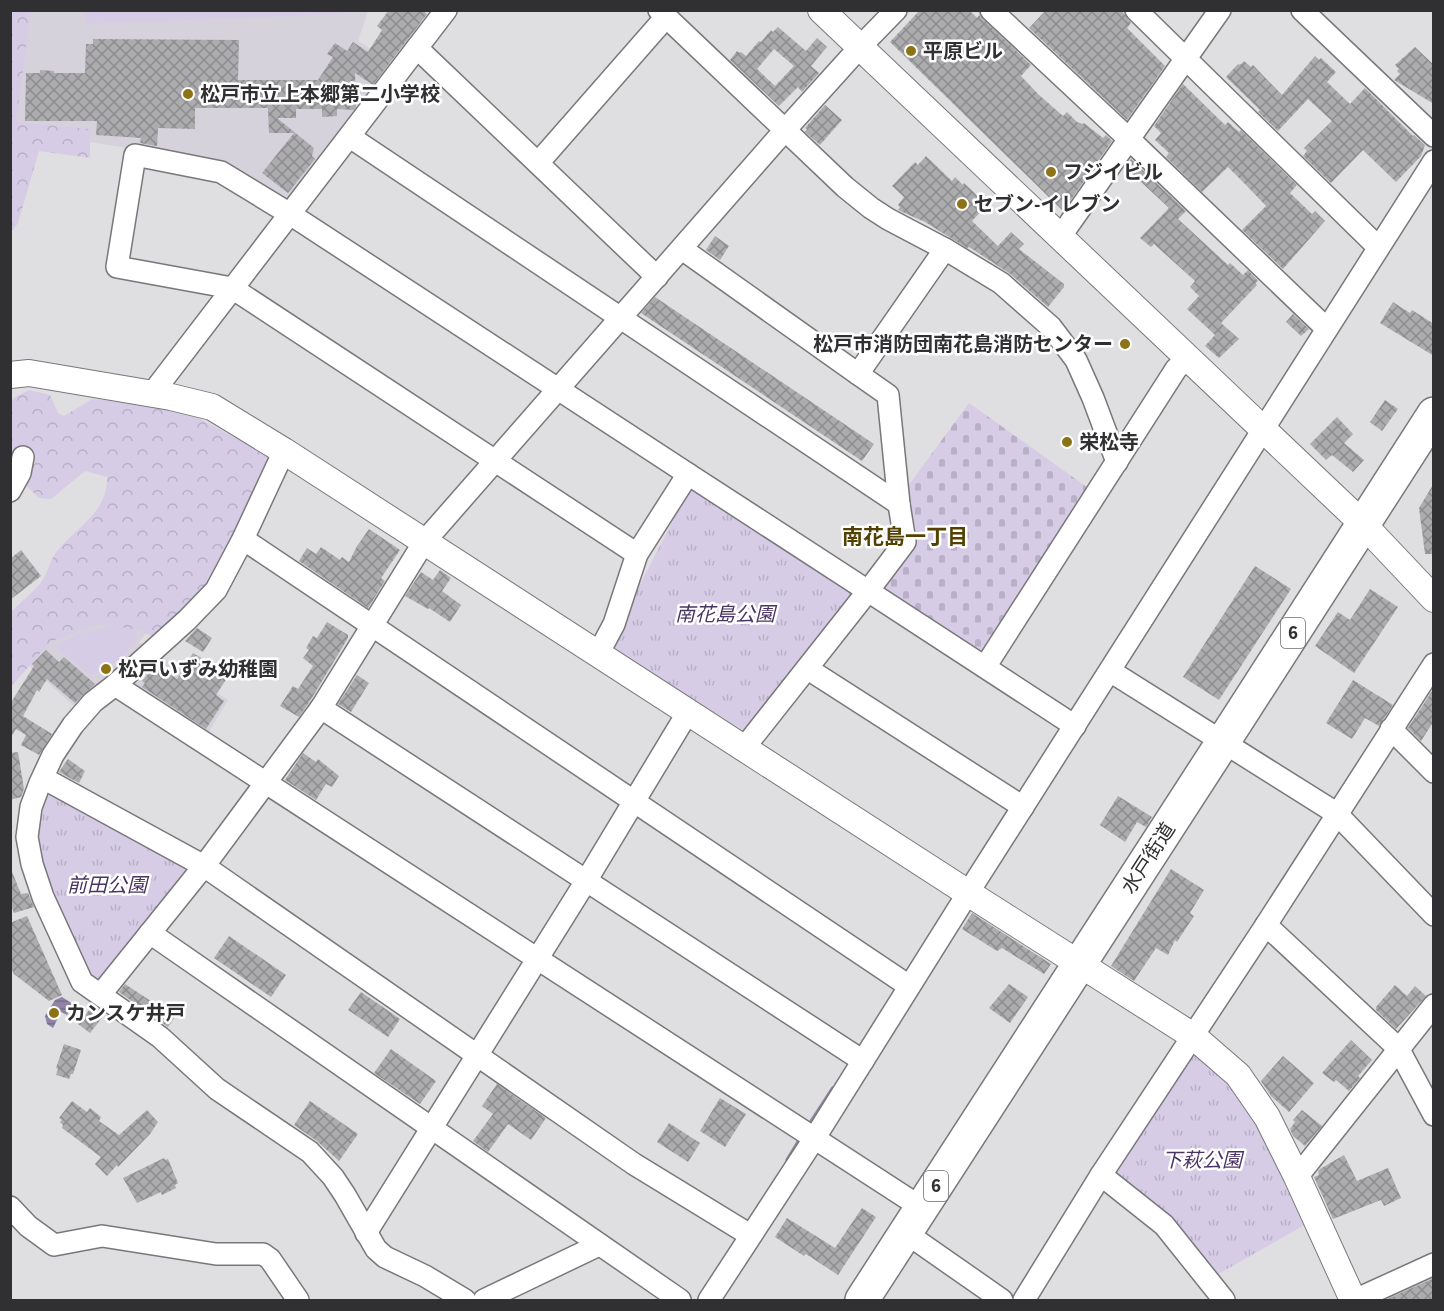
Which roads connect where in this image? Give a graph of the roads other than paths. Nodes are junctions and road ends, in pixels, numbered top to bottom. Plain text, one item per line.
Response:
1 (446, 10) edge
2 (821, 10) edge
3 (896, 10) edge
4 (991, 10) edge
5 (1136, 10) edge
6 (1220, 10) edge
7 (1302, 10) edge
8 (663, 14) edge
9 (860, 47) junction
10 (417, 48) junction
11 (1186, 59) junction
12 (785, 130) junction
13 (1434, 136) edge
14 (350, 137) junction
15 (1129, 140) junction
16 (1434, 160) edge
17 (538, 163) junction
18 (290, 214) junction
19 (1060, 237) junction
20 (1378, 247) junction
21 (682, 249) junction
22 (945, 249) junction
23 (657, 277) junction
24 (232, 288) junction
25 (621, 318) junction
26 (1326, 328) junction
27 (1187, 358) junction
28 (858, 374) junction
29 (10, 375) edge
30 (557, 388) junction
31 (151, 395) junction
32 (1434, 414) edge
33 (1263, 430) junction
34 (284, 452) junction
35 (23, 457) dead end
36 (495, 462) junction
37 (1117, 462) junction
38 (688, 474) junction
39 (10, 491) edge
40 (899, 504) junction
41 (1363, 524) junction
42 (243, 539) junction
43 (424, 542) junction
44 (637, 554) junction
45 (868, 591) junction
46 (1434, 599) edge
47 (371, 625) junction
48 (598, 654) junction
49 (1434, 664) edge
50 (985, 668) junction
51 (808, 669) junction
52 (1110, 671) junction
53 (115, 686) junction
54 (321, 708) junction
55 (688, 712) junction
56 (1075, 726) junction
57 (1391, 729) junction
58 (1223, 742) junction
59 (744, 748) junction
60 (1434, 772) edge
61 (43, 778) junction
62 (265, 782) junction
63 (633, 802) junction
64 (1023, 807) junction
65 (1336, 813) junction
66 (204, 866) junction
67 (586, 880) junction
68 (968, 893) junction
69 (1434, 915) edge
70 (1266, 925) junction
71 (150, 933) junction
72 (536, 958) junction
73 (1079, 964) junction
74 (909, 986) junction
75 (101, 994) junction
76 (1434, 1005) edge
77 (1193, 1036) junction
78 (1398, 1048) junction
79 (477, 1055) junction
80 (863, 1061) junction
81 (1434, 1115) edge
82 (432, 1129) junction
83 (813, 1139) junction
84 (1101, 1175) junction
85 (1297, 1177) junction
86 (10, 1207) edge
87 (914, 1221) junction
88 (366, 1233) junction
89 (750, 1235) junction
90 (599, 1245) junction
91 (1434, 1264) edge
92 (298, 1300) edge
93 (465, 1300) edge
94 (484, 1300) edge
95 (680, 1300) edge
96 (709, 1300) edge
97 (862, 1300) edge
98 (1002, 1300) edge
99 (1024, 1300) edge
100 (1224, 1300) edge
101 (1354, 1300) edge

1 - 10 street
2 - 9 street
3 - 9 street
4 - 15 street
5 - 11 street
6 - 11 street
7 - 13 street
8 - 12 street
8 - 17 street
9 - 12 street
9 - 19 street
10 - 14 street
10 - 17 street
11 - 15 street
11 - 20 street
12 - 21 street
12 - 22 street
14 - 18 street
14 - 25 street
15 - 19 street
15 - 26 street
16 - 20 street
17 - 23 street
18 - 24 street
18 - 24 street
18 - 30 street
19 - 27 street
20 - 26 street
21 - 23 street
21 - 28 street
22 - 28 street
22 - 37 street
23 - 25 street
24 - 31 street
24 - 36 street
25 - 30 street
25 - 40 street
26 - 33 street
27 - 33 street
27 - 37 street
28 - 40 street
29 - 31 street
30 - 36 street
30 - 38 street
31 - 34 street
32 - 41 highway, 水戸街道 / 6
33 - 41 street
33 - 52 street
34 - 42 street
34 - 43 street
35 - 39 street
36 - 43 street
36 - 44 street
37 - 50 street
38 - 44 street
38 - 45 street
40 - 45 street
41 - 46 street
41 - 58 highway, 水戸街道 / 6
42 - 47 street
42 - 53 street
43 - 47 street
43 - 48 street
44 - 48 street
45 - 50 street
45 - 51 street
47 - 54 street
47 - 63 street
48 - 55 street
49 - 57 street
50 - 56 street
51 - 59 street
51 - 64 street
52 - 56 street
52 - 58 street
53 - 61 street
53 - 62 street
54 - 62 street
54 - 67 street
55 - 59 street
55 - 63 street
56 - 64 street
57 - 60 street
57 - 65 street
58 - 65 street
58 - 73 highway, 水戸街道 / 6
59 - 68 street
61 - 66 street
61 - 75 street
62 - 66 street
62 - 72 street
63 - 67 street
63 - 74 street
64 - 68 street
65 - 69 street
65 - 70 street
66 - 71 street
66 - 79 street
67 - 72 street
67 - 80 street
68 - 73 street
68 - 74 street
70 - 77 street
70 - 78 street
71 - 75 street
71 - 82 street
72 - 79 street
72 - 83 street
73 - 77 street
73 - 87 highway, 水戸街道 / 6
74 - 80 street
75 - 88 street
76 - 78 street
77 - 84 street
77 - 85 street
78 - 81 street
78 - 85 street
79 - 82 street
79 - 89 street
80 - 83 street
82 - 88 street
82 - 90 street
83 - 87 street
83 - 89 street
84 - 99 street
84 - 100 street
85 - 101 street
86 - 92 street
87 - 97 highway, 水戸街道 / 6
87 - 98 street
88 - 93 street
89 - 96 street
90 - 94 street
90 - 95 street
91 - 101 street

